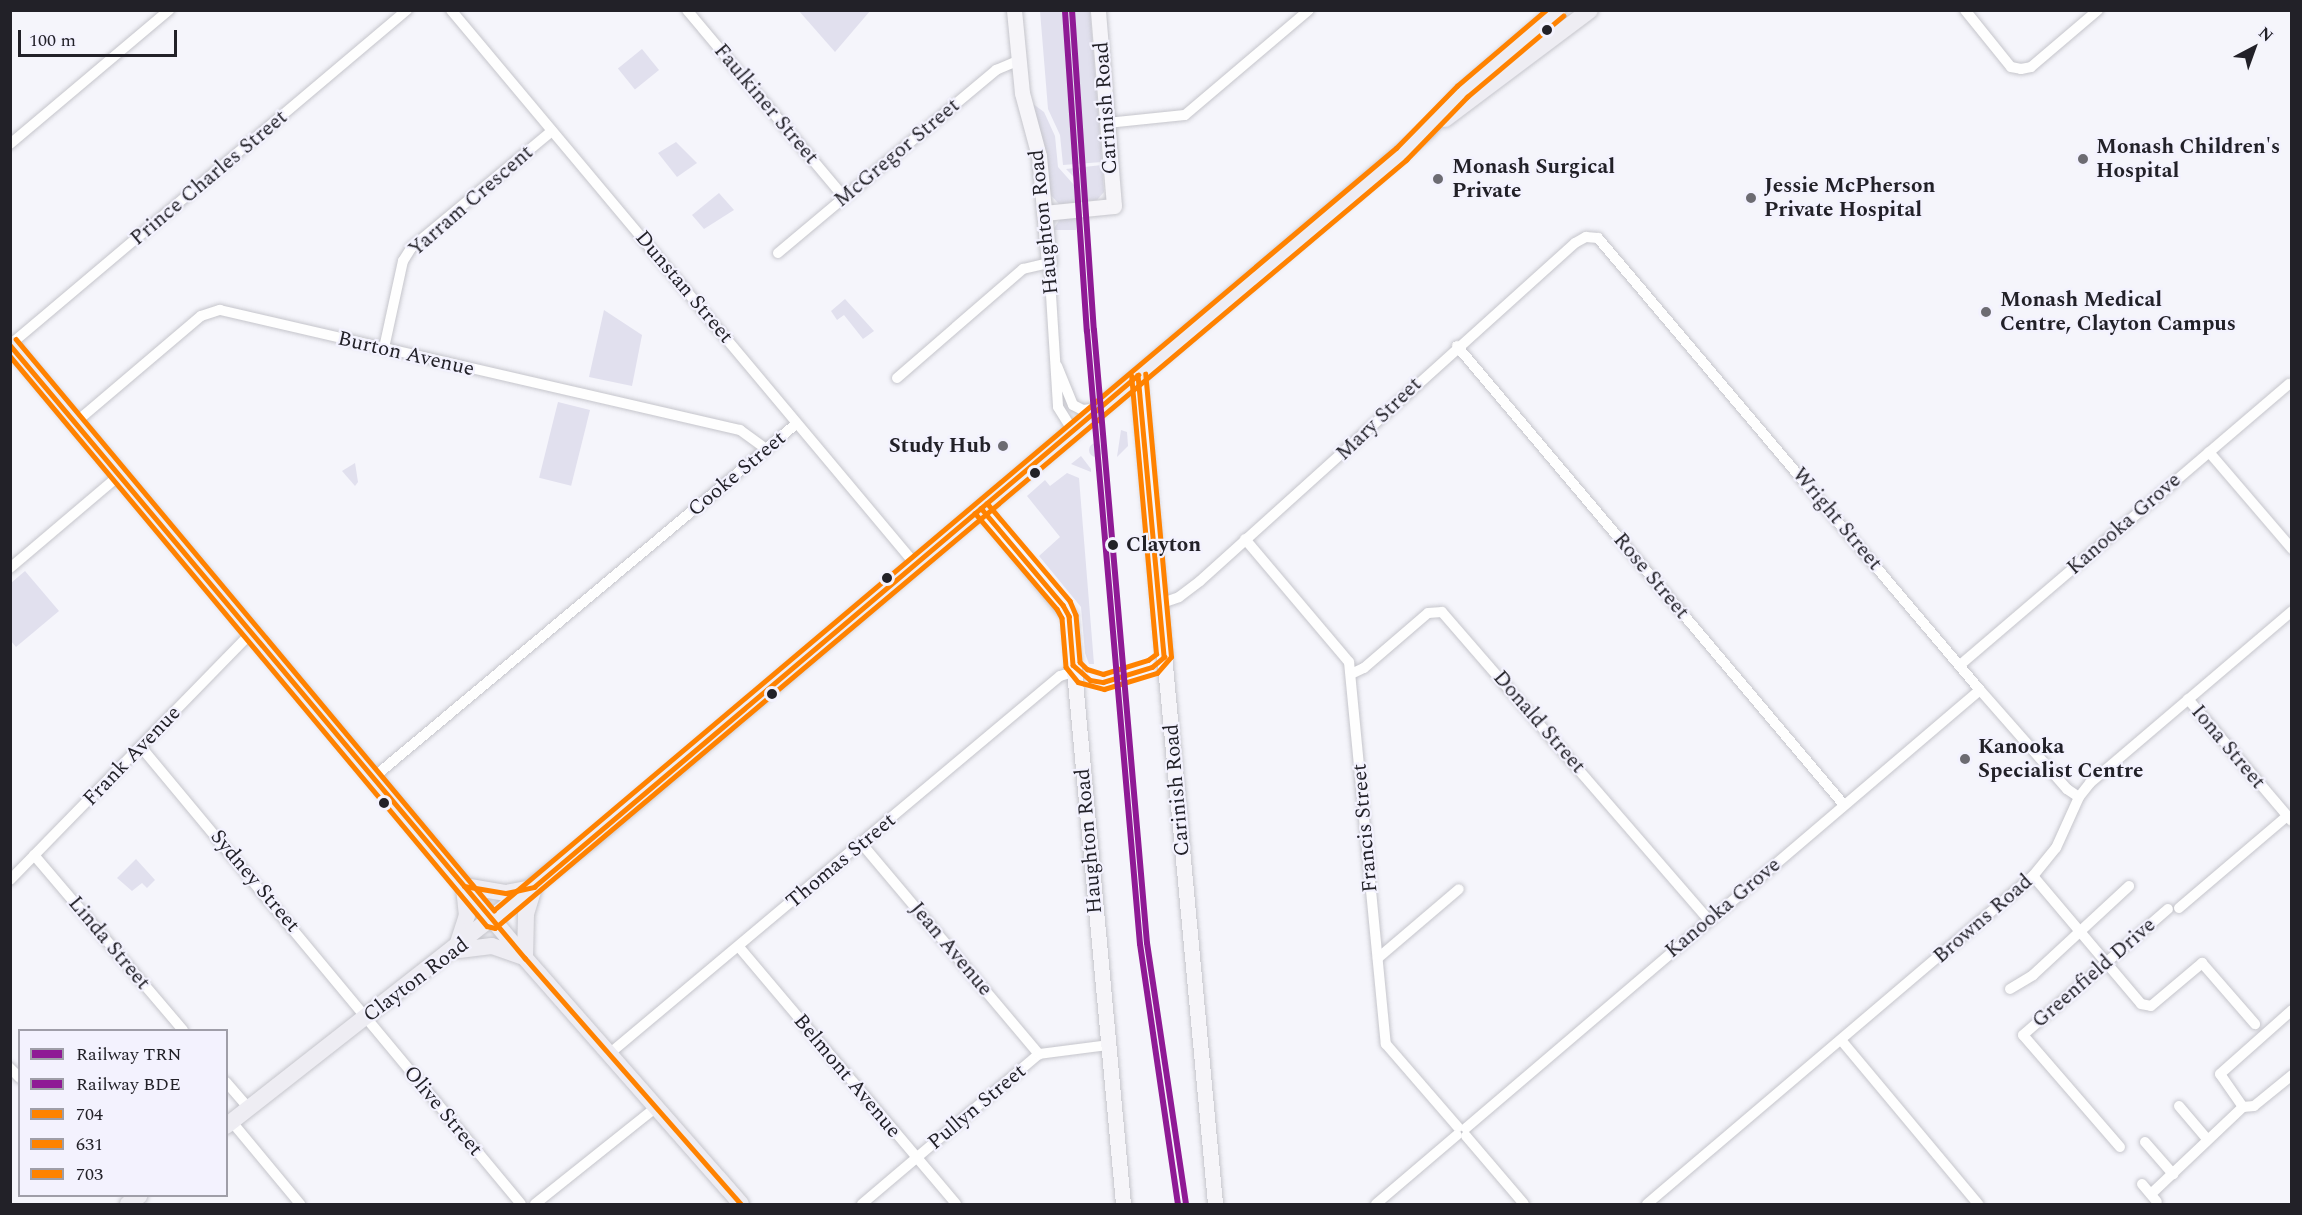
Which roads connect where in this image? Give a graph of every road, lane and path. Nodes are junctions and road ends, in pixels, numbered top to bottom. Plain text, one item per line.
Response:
1 (169, 10) edge
2 (407, 10) edge
3 (451, 10) edge
4 (687, 10) edge
5 (1014, 10) edge
6 (1098, 10) edge
7 (1309, 10) edge
8 (1558, 10) edge
9 (1590, 10) edge
10 (1965, 10) edge
11 (2098, 10) edge
12 (1019, 60) junction
13 (1107, 123) junction
14 (552, 130) junction
15 (1427, 131) junction
16 (10, 144) edge
17 (844, 197) junction
18 (1044, 213) junction
19 (1598, 238) joint
20 (778, 253) dead end
21 (1049, 263) junction
22 (10, 345) edge
23 (1457, 346) junction
24 (384, 348) junction
25 (1057, 365) junction
26 (1138, 375) junction
27 (897, 378) dead end
28 (2289, 384) dead end
29 (1101, 407) junction
30 (76, 422) junction
31 (796, 424) junction
32 (1073, 430) junction
33 (766, 449) junction
34 (2209, 452) junction
35 (121, 474) junction
36 (981, 508) junction
37 (1245, 539) junction
38 (2292, 549) edge
39 (915, 564) junction
40 (10, 568) edge
41 (1159, 604) junction
42 (2292, 611) edge
43 (252, 632) junction
44 (1960, 665) junction
45 (1073, 672) junction
46 (1351, 674) junction
47 (1980, 690) junction
48 (2188, 699) junction
49 (141, 747) junction
50 (374, 777) junction
51 (2079, 796) junction
52 (1844, 805) junction
53 (2289, 819) edge
54 (862, 844) junction
55 (34, 855) junction
56 (2033, 876) junction
57 (10, 880) edge
58 (464, 886) junction
59 (2129, 886) dead end
60 (534, 887) junction
61 (1459, 889) dead end
62 (1709, 920) junction
63 (494, 921) junction
64 (2081, 932) junction
65 (739, 947) junction
66 (455, 950) junction
67 (525, 958) junction
68 (1378, 958) junction
69 (2107, 963) junction
70 (2010, 989) dead end
71 (2292, 1010) edge
72 (367, 1017) junction
73 (2255, 1024) dead end
74 (182, 1029) edge
75 (1841, 1040) junction
76 (1108, 1045) junction
77 (609, 1054) junction
78 (1039, 1054) junction
79 (2292, 1075) edge
80 (228, 1084) edge
81 (2179, 1106) dead end
82 (2243, 1107) junction
83 (249, 1108) junction
84 (660, 1115) junction
85 (229, 1124) edge
86 (1462, 1132) junction
87 (2207, 1139) junction
88 (2145, 1142) dead end
89 (2120, 1147) dead end
90 (917, 1158) junction
91 (2173, 1174) junction
92 (2142, 1184) dead end
93 (300, 1204) edge
94 (521, 1204) edge
95 (535, 1204) edge
96 (729, 1204) edge
97 (741, 1204) edge
98 (862, 1204) edge
99 (956, 1204) edge
100 (1123, 1204) edge
101 (1215, 1204) edge
102 (1376, 1204) edge
103 (1524, 1204) edge
104 (1647, 1204) edge
105 (1978, 1204) edge

1 - 16 street
2 - 22 street, Prince Charles Street
3 - 14 street, Dunstan Street
4 - 17 street, Faulkiner Street
5 - 12 street, Haughton Road
6 - 13 street, Carinish Road
7 - 13 street
8 - 15 main road, Clayton Road
9 - 15 main road, Clayton Road
10 - 11 street
12 - 17 street, McGregor Street
12 - 18 street, Haughton Road
13 - 18 street, Carinish Road
14 - 24 street, Yarram Crescent
14 - 31 street, Dunstan Street
15 - 26 main road, Clayton Road
17 - 20 street, McGregor Street
18 - 21 street, Haughton Road
19 - 23 street, Mary Street
19 - 44 street, Wright Street
21 - 25 street, Haughton Road
21 - 27 street
22 - 30 main road
23 - 37 street, Mary Street
23 - 52 street, Rose Street
24 - 30 street, Burton Avenue
24 - 33 street, Burton Avenue
25 - 29 street
25 - 32 street, Haughton Road
26 - 29 main road, Clayton Road
26 - 41 street, Carinish Road
28 - 34 street, Kanooka Grove
29 - 32 main road, Clayton Road
30 - 35 main road
31 - 33 street, Cooke Street
31 - 39 street, Dunstan Street
32 - 36 main road, Clayton Road
33 - 50 street, Cooke Street
34 - 38 street
34 - 44 street, Kanooka Grove
35 - 40 street
35 - 43 main road
36 - 39 main road, Clayton Road
36 - 45 street, Haughton Road
37 - 41 street, Mary Street
37 - 46 street, Francis Street
39 - 60 main road, Clayton Road
41 - 101 street, Carinish Road
42 - 48 street, Browns Road
43 - 49 street, Frank Avenue
43 - 50 main road
44 - 47 street, Wright Street
45 - 54 street, Thomas Street
45 - 76 street, Haughton Road
46 - 62 street, Donald Street
46 - 68 street, Francis Street
47 - 51 street, Wright Street
47 - 52 street, Kanooka Grove
48 - 51 street, Browns Road
48 - 53 street, Iona Street
49 - 55 street, Frank Avenue
49 - 72 street, Sydney Street
50 - 58 main road
51 - 56 street, Browns Road
52 - 62 street, Kanooka Grove
53 - 69 street, Greenfield Drive
54 - 65 street, Thomas Street
54 - 78 street, Jean Avenue
55 - 57 street, Frank Avenue
55 - 74 street, Linda Street
56 - 64 street
56 - 75 street, Browns Road
58 - 60 main road
58 - 63 main road
58 - 66 main road
59 - 64 street
60 - 63 main road, Clayton Road
60 - 67 main road
61 - 68 street
62 - 86 street, Kanooka Grove
63 - 66 main road, Clayton Road
63 - 67 main road
64 - 69 street
64 - 70 street
65 - 77 street, Thomas Street
65 - 90 street, Belmont Avenue
66 - 67 main road
66 - 72 main road, Clayton Road
67 - 77 main road
68 - 86 street, Francis Street
69 - 73 street
69 - 89 street, Greenfield Drive
71 - 82 street
72 - 83 main road, Clayton Road
72 - 94 street, Olive Street
75 - 104 street, Browns Road
75 - 105 street
76 - 78 street, Pullyn Street
76 - 100 street, Haughton Road
77 - 84 main road
78 - 90 street, Pullyn Street
79 - 82 street
80 - 83 street
81 - 87 street
82 - 87 street
83 - 85 main road, Clayton Road
84 - 95 street
84 - 96 main road
84 - 97 main road
85 - 93 street
86 - 102 street, Kanooka Grove
86 - 103 street, Francis Street
87 - 91 street
88 - 91 street
90 - 98 street, Pullyn Street
90 - 99 street, Belmont Avenue
91 - 92 street

